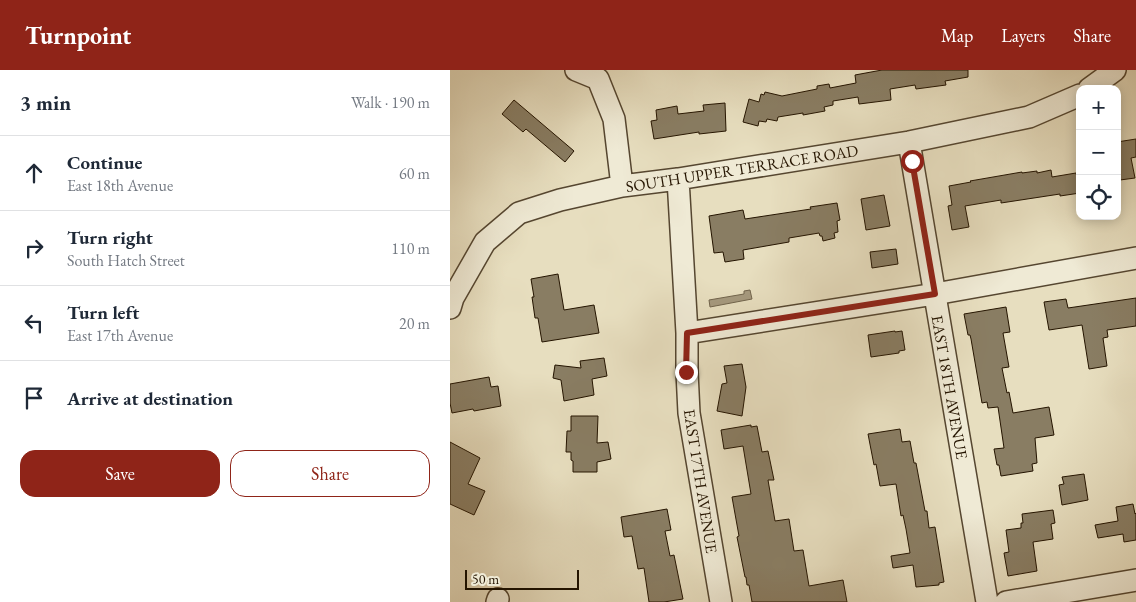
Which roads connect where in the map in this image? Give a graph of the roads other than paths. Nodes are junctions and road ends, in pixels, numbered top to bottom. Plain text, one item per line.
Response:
1 (576, 70) edge
2 (1115, 70) edge
3 (1095, 85) edge
4 (1076, 97) edge
5 (909, 142) junction
6 (678, 179) junction
7 (622, 186) junction
8 (1136, 258) edge
9 (935, 294) junction
10 (451, 298) edge
11 (687, 333) junction
12 (1136, 580) edge
13 (721, 602) edge
14 (987, 602) edge
15 (1006, 602) edge

1 - 7 street
2 - 3 street
4 - 5 street, SOUTH UPPER TERRACE ROAD
5 - 6 street, SOUTH UPPER TERRACE ROAD
5 - 9 street, EAST 18TH AVENUE
6 - 7 street, SOUTH UPPER TERRACE ROAD
6 - 11 street, EAST 17TH AVENUE
7 - 10 street, SOUTH UPPER TERRACE ROAD
8 - 9 street
9 - 11 street
9 - 14 street, EAST 18TH AVENUE
11 - 13 street, EAST 17TH AVENUE
12 - 15 street

